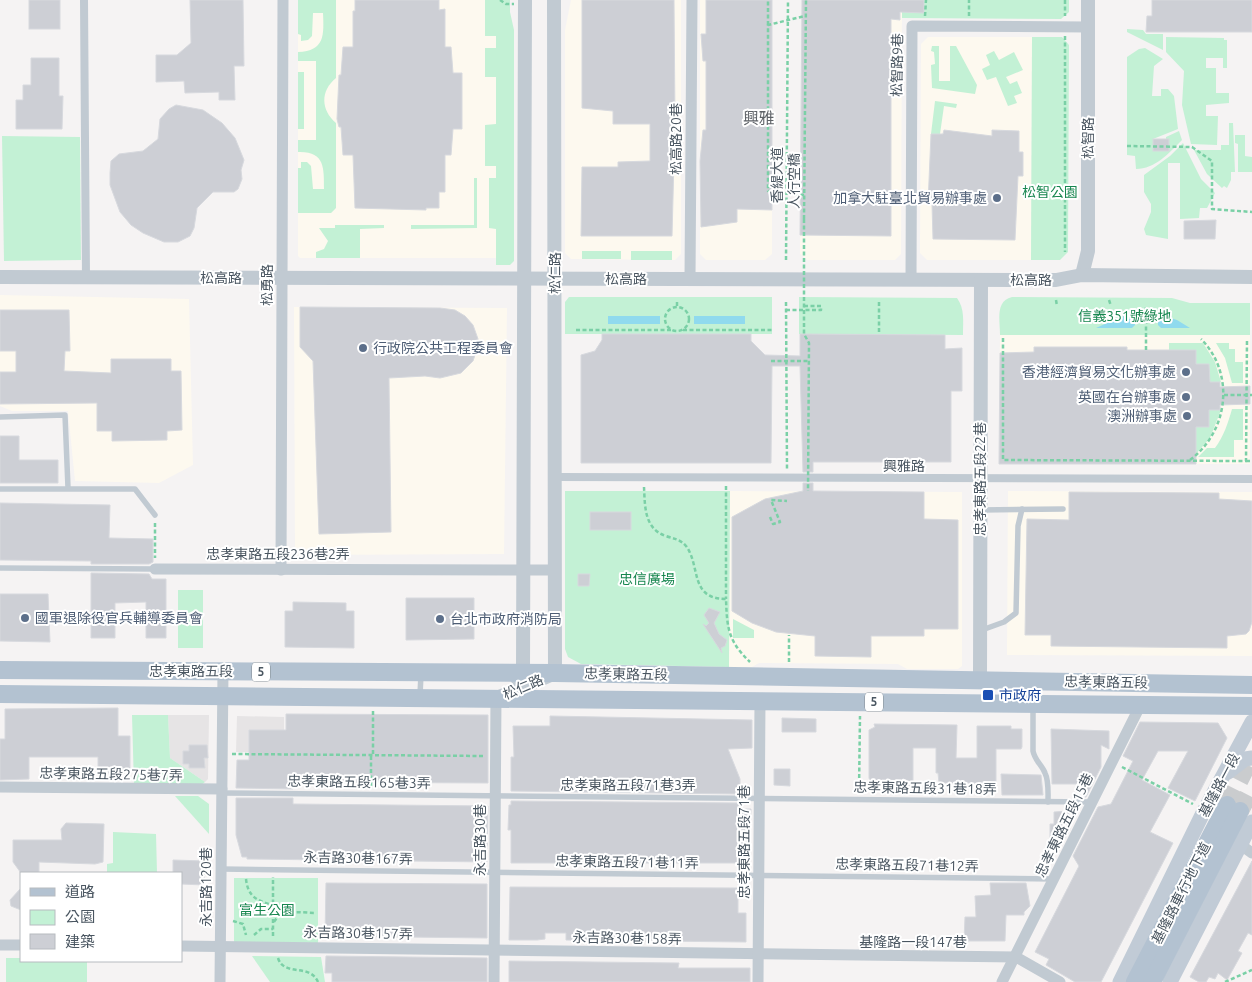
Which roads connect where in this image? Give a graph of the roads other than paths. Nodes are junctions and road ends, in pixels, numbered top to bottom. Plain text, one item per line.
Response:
1 (84, 0) edge
2 (283, 0) edge
3 (526, 0) edge
4 (554, 0) edge
5 (692, 0) edge
6 (1088, 0) edge
7 (1088, 27) junction
8 (1082, 276) junction
9 (0, 277) edge
10 (1252, 277) edge
11 (86, 278) junction
12 (282, 278) junction
13 (524, 279) junction
14 (555, 279) junction
15 (690, 279) junction
16 (911, 280) junction
17 (981, 280) junction
18 (0, 417) edge
19 (555, 478) junction
20 (980, 478) junction
21 (1252, 479) edge
22 (0, 488) edge
23 (68, 488) junction
24 (1063, 508) dead end
25 (1022, 509) junction
26 (980, 510) junction
27 (155, 515) road end
28 (0, 568) edge
29 (155, 569) joint
30 (281, 570) junction
31 (524, 570) junction
32 (555, 570) junction
33 (980, 631) junction
34 (0, 670) edge
35 (223, 671) junction
36 (421, 672) junction
37 (523, 673) junction
38 (555, 673) junction
39 (980, 679) junction
40 (1252, 685) edge
41 (0, 694) edge
42 (223, 696) junction
43 (420, 698) junction
44 (496, 698) junction
45 (760, 701) junction
46 (1033, 704) junction
47 (1140, 706) junction
48 (1252, 706) edge
49 (1252, 722) edge
50 (1252, 758) edge
51 (1223, 776) junction
52 (0, 787) edge
53 (222, 791) junction
54 (496, 797) junction
55 (759, 798) junction
56 (1048, 802) junction
57 (1091, 802) junction
58 (1240, 813) edge
59 (1247, 849) edge
60 (221, 869) junction
61 (495, 872) junction
62 (759, 876) junction
63 (1054, 879) junction
64 (0, 945) edge
65 (20, 945) edge
66 (182, 946) edge
67 (220, 947) junction
68 (494, 950) junction
69 (758, 956) junction
70 (1016, 957) junction
71 (220, 982) edge
72 (494, 982) edge
73 (758, 982) edge
74 (1002, 982) edge
75 (1060, 982) edge
76 (1120, 982) edge
77 (1135, 982) edge
78 (1152, 982) edge
79 (1170, 982) edge

1 - 11 street
2 - 12 street, 松勇路
3 - 13 street, 松仁路
4 - 14 street, 松仁路
5 - 15 street, 松高路20巷
6 - 7 street, 松智路
7 - 8 street, 松智路
7 - 16 street, 松智路9巷
8 - 10 street, 松高路
8 - 17 street, 松高路
9 - 11 street, 松高路
11 - 12 street, 松高路
12 - 13 street, 松高路
12 - 30 street, 松勇路
13 - 14 street, 松高路
13 - 31 street, 松仁路
14 - 15 street, 松高路
14 - 19 street, 松仁路
15 - 16 street, 松高路
16 - 17 street, 松高路
17 - 20 street, 忠孝東路五段22巷
18 - 23 lane
19 - 20 street, 興雅路
19 - 32 street, 松仁路
20 - 21 street, 興雅路
20 - 26 street, 忠孝東路五段22巷
22 - 23 lane
23 - 27 lane
24 - 25 lane
25 - 26 lane
25 - 33 lane
26 - 33 street, 忠孝東路五段22巷
28 - 29 lane, 忠孝東路五段236巷2弄
29 - 30 street, 忠孝東路五段236巷2弄
30 - 31 street, 忠孝東路五段236巷2弄
31 - 32 street, 忠孝東路五段236巷2弄
31 - 37 street, 松仁路
32 - 38 street, 松仁路
33 - 39 street, 忠孝東路五段22巷
34 - 35 main road, 忠孝東路五段 / 5
35 - 36 main road, 忠孝東路五段 / 5
35 - 42 street, 永吉路120巷
36 - 37 main road, 忠孝東路五段 / 5
36 - 43 lane
37 - 38 main road, 忠孝東路五段 / 5
37 - 44 street, 松仁路
38 - 39 main road, 忠孝東路五段 / 5
38 - 44 street, 松仁路
39 - 40 main road, 忠孝東路五段 / 5
41 - 42 main road, 忠孝東路五段 / 5
42 - 43 main road, 忠孝東路五段 / 5
42 - 53 street, 永吉路120巷
43 - 44 main road, 忠孝東路五段 / 5
44 - 45 main road, 忠孝東路五段 / 5
44 - 54 street, 永吉路30巷
45 - 46 main road, 忠孝東路五段 / 5
45 - 55 street, 忠孝東路五段71巷
46 - 47 main road, 忠孝東路五段 / 5
46 - 56 lane
47 - 48 main road, 忠孝東路五段 / 5
47 - 57 street, 忠孝東路五段15巷
49 - 51 main road, 基隆路一段
50 - 51 main road
51 - 76 main road, 基隆路一段
52 - 53 street, 忠孝東路五段275巷7弄
53 - 54 lane, 忠孝東路五段165巷3弄
53 - 60 street, 永吉路120巷
54 - 55 lane, 忠孝東路五段71巷3弄
54 - 61 street, 永吉路30巷
55 - 56 lane, 忠孝東路五段31巷18弄
55 - 62 street, 忠孝東路五段71巷
56 - 57 lane, 忠孝東路五段31巷18弄
57 - 63 street, 忠孝東路五段15巷
58 - 59 main road
58 - 77 main road, 基隆路車行地下道
58 - 78 main road, 基隆路車行地下道
59 - 79 main road
60 - 61 lane, 永吉路30巷167弄
60 - 67 street, 永吉路120巷
61 - 62 lane, 忠孝東路五段71巷11弄
61 - 68 street, 永吉路30巷
62 - 63 lane, 忠孝東路五段71巷12弄
62 - 69 street, 忠孝東路五段71巷
63 - 70 street, 忠孝東路五段15巷
64 - 65 street
66 - 67 street, 永吉路30巷157弄
67 - 68 street, 永吉路30巷157弄
67 - 71 street, 永吉路120巷
68 - 69 street, 永吉路30巷158弄
68 - 72 street, 永吉路30巷
69 - 70 street, 基隆路一段147巷
69 - 73 street, 忠孝東路五段71巷
70 - 74 street, 忠孝東路五段15巷
70 - 75 street, 基隆路一段147巷

